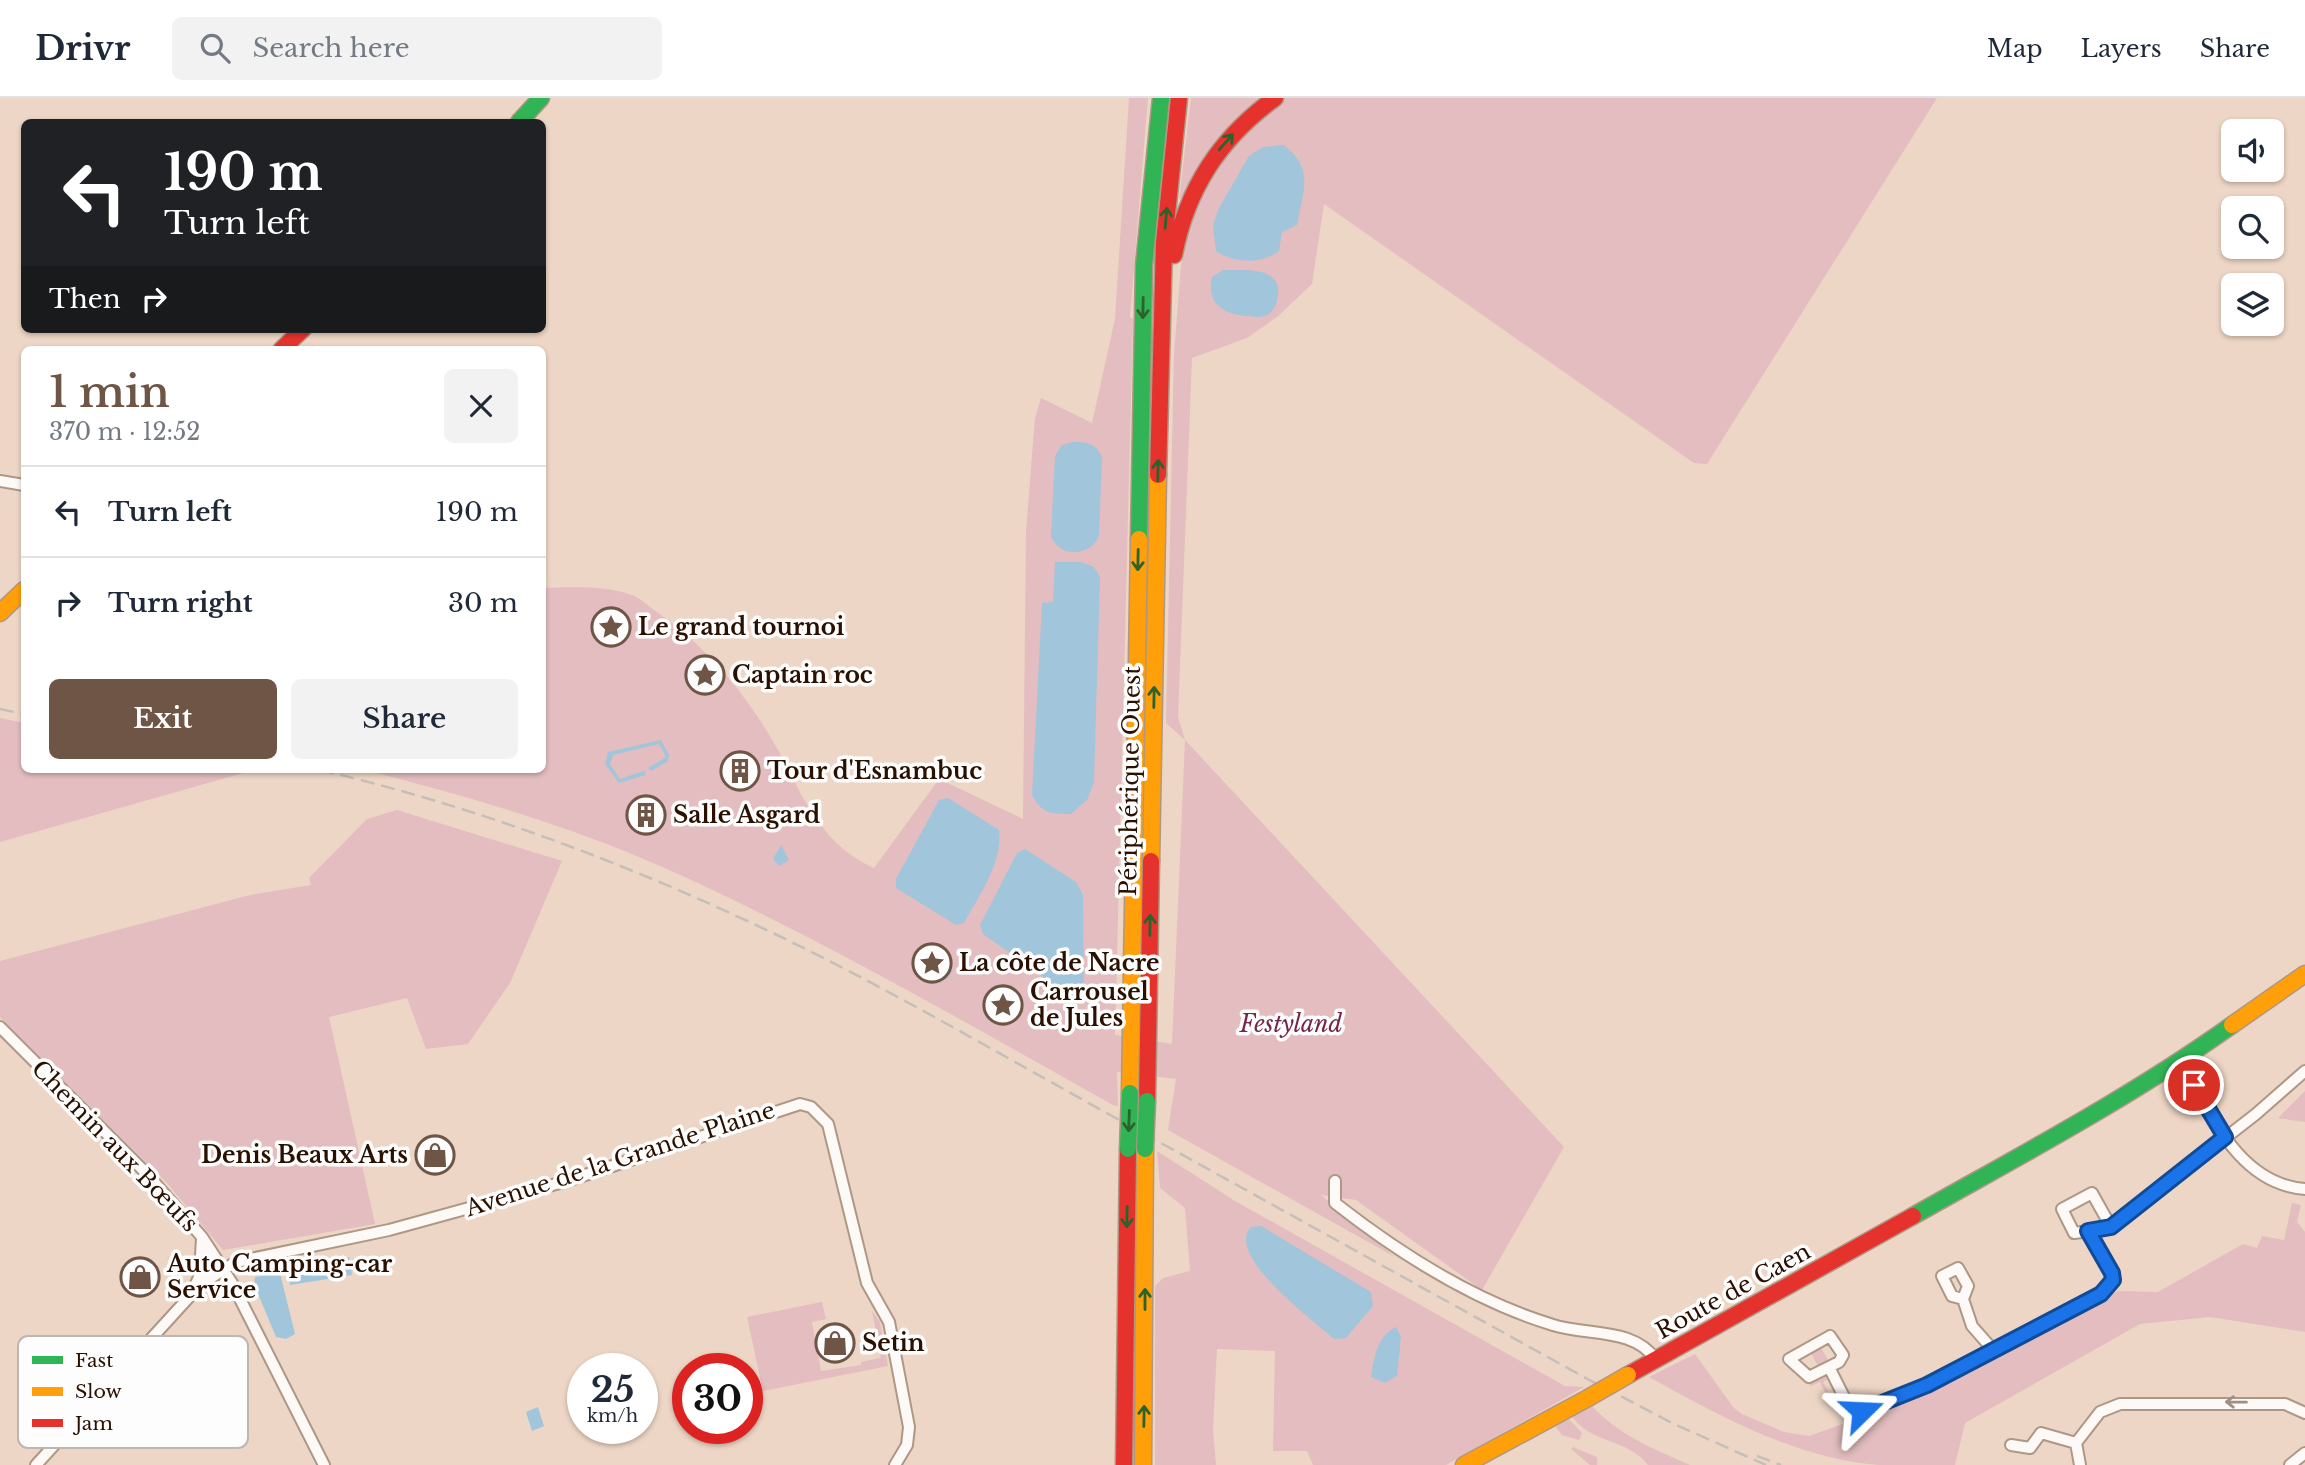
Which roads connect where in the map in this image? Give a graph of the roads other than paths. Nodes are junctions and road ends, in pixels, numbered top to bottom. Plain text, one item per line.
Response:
1 (541, 98) edge
2 (1161, 98) edge
3 (1179, 98) edge
4 (1275, 98) edge
5 (522, 119) edge
6 (299, 333) edge
7 (285, 346) edge
8 (1159, 393) junction
9 (0, 481) edge
10 (21, 484) edge
11 (21, 593) edge
12 (0, 613) edge
13 (2301, 977) edge
14 (0, 1027) edge
15 (2183, 1066) junction
16 (2305, 1071) edge
17 (2225, 1137) junction
18 (1136, 1149) junction
19 (1335, 1181) dead end
20 (2305, 1189) edge
21 (2111, 1227) junction
22 (2088, 1231) junction
23 (202, 1237) junction
24 (225, 1271) junction
25 (191, 1294) junction
26 (1963, 1299) dead end
27 (153, 1336) edge
28 (1994, 1351) junction
29 (1656, 1360) junction
30 (1829, 1367) junction
31 (2305, 1410) edge
32 (2076, 1443) junction
33 (2011, 1445) dead end
34 (51, 1448) edge
35 (2305, 1453) edge
36 (36, 1465) edge
37 (324, 1465) edge
38 (895, 1465) edge
39 (1124, 1465) edge
40 (1143, 1465) edge
41 (1464, 1465) edge
42 (2080, 1465) edge
43 (2290, 1465) edge

1 - 5 main road
2 -> 18 main road, Périphérique Ouest, bridge
8 -> 3 main road, Périphérique Ouest
8 -> 4 main road
6 - 7 main road
18 -> 8 main road, Périphérique Ouest, bridge
9 - 10 street
11 - 12 main road
13 - 15 main road, Route de Caen
14 - 23 street, Chemin aux Bœufs
15 - 17 street
15 - 29 main road, Route de Caen
16 - 17 street
17 - 20 street
17 - 21 street
18 -> 39 main road, Périphérique Ouest
40 -> 18 main road, Périphérique Ouest
19 - 29 street
21 - 22 street
21 - 22 street
22 - 28 street
23 - 24 street, Chemin aux Bœufs
23 - 25 street
24 - 25 street, Avenue de la Grande Plaine
24 - 37 street, Chemin aux Bœufs
24 - 38 street, Avenue de la Grande Plaine
25 - 27 street
26 - 28 street
28 - 30 street
29 - 41 main road, Route de Caen, bridge
30 - 30 street
31 -> 32 street
32 - 33 street
32 - 42 street
34 - 36 street
35 - 43 street

